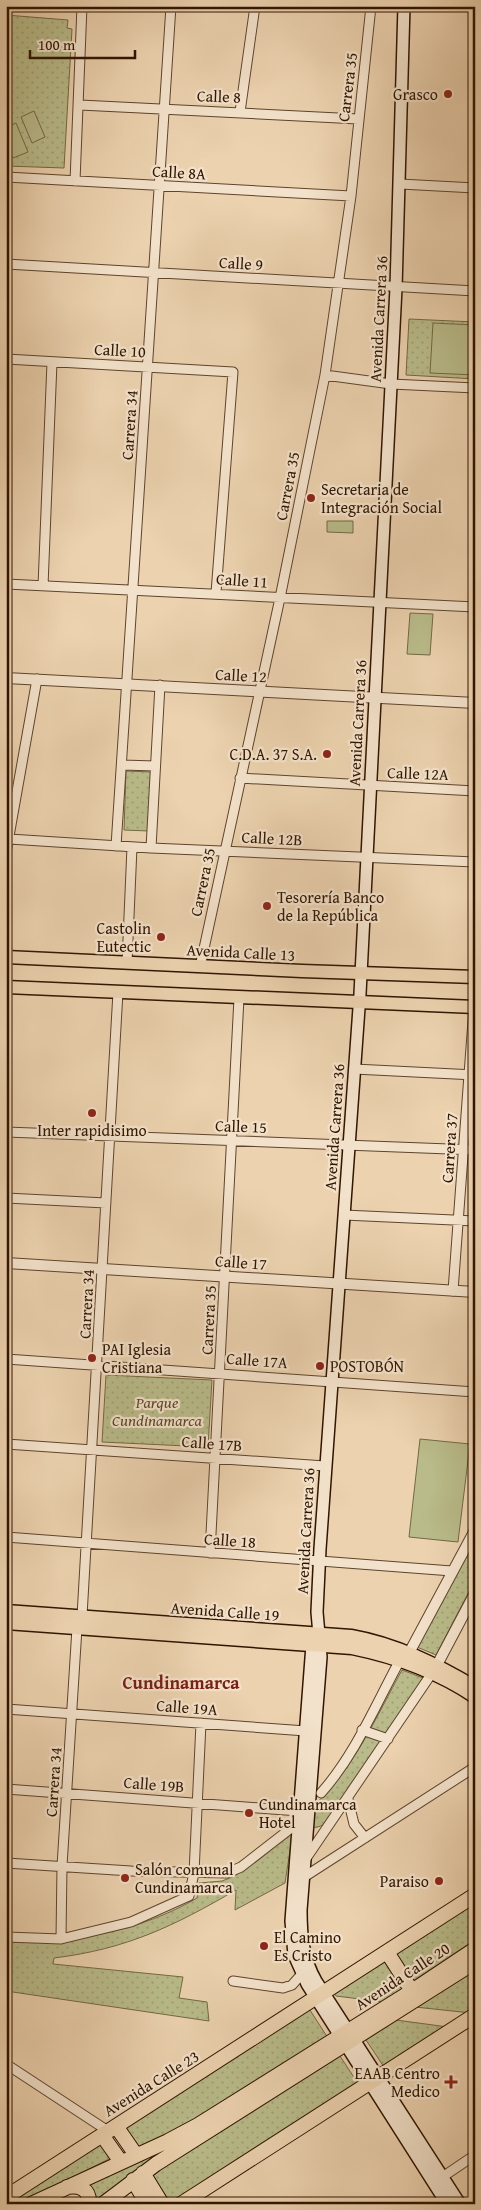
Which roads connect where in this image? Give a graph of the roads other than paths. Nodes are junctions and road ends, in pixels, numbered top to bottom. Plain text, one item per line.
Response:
1 (82, 6) edge
2 (171, 6) edge
3 (255, 6) edge
4 (371, 6) edge
5 (404, 6) edge
6 (80, 105) junction
7 (164, 109) junction
8 (240, 112) junction
9 (358, 119) junction
10 (6, 177) edge
11 (75, 181) junction
12 (400, 184) junction
13 (160, 186) junction
14 (475, 188) edge
15 (351, 196) junction
16 (6, 264) edge
17 (153, 272) junction
18 (338, 283) junction
19 (396, 288) junction
20 (475, 291) edge
21 (6, 359) edge
22 (52, 362) junction
23 (148, 366) junction
24 (325, 375) junction
25 (391, 384) junction
26 (475, 388) edge
27 (6, 584) edge
28 (43, 586) junction
29 (133, 590) junction
30 (216, 593) junction
31 (280, 598) junction
32 (380, 603) junction
33 (475, 607) edge
34 (6, 678) edge
35 (37, 679) junction
36 (127, 684) junction
37 (160, 685) junction
38 (260, 691) junction
39 (376, 698) junction
40 (475, 703) edge
41 (122, 765) junction
42 (156, 766) junction
43 (240, 778) junction
44 (370, 786) junction
45 (475, 791) edge
46 (9, 839) junction
47 (116, 846) junction
48 (132, 847) junction
49 (151, 848) junction
50 (224, 851) junction
51 (6, 853) edge
52 (366, 858) junction
53 (475, 862) edge
54 (6, 957) edge
55 (475, 960) edge
56 (127, 963) junction
57 (200, 967) junction
58 (361, 974) junction
59 (474, 977) edge
60 (6, 987) edge
61 (118, 992) junction
62 (239, 998) junction
63 (360, 1003) junction
64 (475, 1007) edge
65 (354, 1069) junction
66 (472, 1075) edge
67 (6, 1132) edge
68 (110, 1136) junction
69 (232, 1140) junction
70 (348, 1146) junction
71 (464, 1149) junction
72 (475, 1150) edge
73 (6, 1198) edge
74 (106, 1203) junction
75 (344, 1215) junction
76 (458, 1221) junction
77 (475, 1221) edge
78 (6, 1263) edge
79 (103, 1268) junction
80 (226, 1276) junction
81 (339, 1283) junction
82 (453, 1291) junction
83 (475, 1292) edge
84 (6, 1359) edge
85 (97, 1365) junction
86 (221, 1373) junction
87 (331, 1381) junction
88 (475, 1392) edge
89 (6, 1444) edge
90 (92, 1450) junction
91 (215, 1458) junction
92 (325, 1466) junction
93 (475, 1530) edge
94 (6, 1537) edge
95 (86, 1544) junction
96 (210, 1553) junction
97 (320, 1562) junction
98 (452, 1572) junction
99 (475, 1593) edge
100 (6, 1611) edge
101 (80, 1622) junction
102 (6, 1623) edge
103 (318, 1641) junction
104 (405, 1656) junction
105 (435, 1669) junction
106 (475, 1687) edge
107 (475, 1697) edge
108 (6, 1709) edge
109 (72, 1714) junction
110 (201, 1723) junction
111 (362, 1730) junction
112 (306, 1731) junction
113 (388, 1739) junction
114 (475, 1767) edge
115 (6, 1789) edge
116 (67, 1792) junction
117 (321, 1793) dead end
118 (348, 1798) junction
119 (197, 1802) junction
120 (303, 1821) junction
121 (326, 1830) junction
122 (365, 1838) junction
123 (305, 1860) junction
124 (6, 1863) edge
125 (62, 1866) junction
126 (194, 1873) junction
127 (304, 1877) junction
128 (475, 1895) edge
129 (6, 1937) edge
130 (61, 1939) junction
131 (475, 1949) edge
132 (387, 1952) junction
133 (475, 1962) edge
134 (301, 1975) junction
135 (233, 1981) dead end
136 (412, 1991) junction
137 (320, 1996) junction
138 (475, 2016) edge
139 (347, 2038) junction
140 (6, 2064) edge
141 (374, 2080) junction
142 (108, 2131) junction
143 (136, 2155) junction
144 (475, 2155) edge
145 (121, 2162) junction
146 (138, 2177) junction
147 (438, 2180) junction
148 (62, 2188) junction
149 (6, 2197) edge
150 (31, 2204) edge
151 (89, 2204) edge
152 (103, 2204) edge
153 (147, 2204) edge
154 (162, 2204) edge
155 (181, 2204) edge
156 (447, 2204) edge
157 (460, 2204) edge

1 - 6 street
2 - 7 street, Carrera 34
3 - 8 street
4 - 9 street, Carrera 35
5 - 12 main road, Avenida Carrera 36
6 - 7 street, Calle 8
6 - 11 street
7 - 8 street, Calle 8
7 - 13 street, Carrera 34
8 - 9 street, Calle 8
9 - 15 street, Carrera 35
10 - 11 street, Calle 8A
11 - 13 street, Calle 8A
12 - 14 street
12 - 19 main road, Avenida Carrera 36
13 - 15 street, Calle 8A
13 - 17 street, Carrera 34
15 - 18 street, Carrera 35
16 - 17 street, Calle 9
17 - 18 street, Calle 9
17 - 23 street, Carrera 34
18 - 19 street, Calle 9
18 - 24 street, Carrera 35
19 - 20 street, Calle 9
19 - 25 main road, Avenida Carrera 36
21 - 22 street, Calle 10
22 - 23 street, Calle 10
22 - 28 street
23 - 29 street, Carrera 34
23 - 30 street, Calle 10
24 - 25 street
24 - 31 street, Carrera 35
25 - 26 street
25 - 32 main road, Avenida Carrera 36
27 - 28 street, Calle 11
28 - 29 street, Calle 11
29 - 30 street, Calle 11
29 - 36 street, Carrera 34
30 - 31 street, Calle 11
31 - 32 street, Calle 11
31 - 38 street, Carrera 35
32 - 33 street, Calle 11
32 - 39 main road, Avenida Carrera 36
34 - 35 street, Calle 12
35 - 36 street, Calle 12
35 - 46 street
36 - 37 street, Calle 12
36 - 41 street, Carrera 34
37 - 38 street, Calle 12
37 - 42 street
38 - 39 street, Calle 12
38 - 43 street, Carrera 35
39 - 40 street, Calle 12
39 - 44 main road, Avenida Carrera 36
41 - 42 street
41 - 47 street, Carrera 34
42 - 49 street
43 - 44 street, Calle 12A
43 - 50 street, Carrera 35
44 - 45 street, Calle 12A
44 - 52 main road, Avenida Carrera 36
46 - 47 street, Calle 12B
46 - 51 street
47 - 48 street, Calle 12B
48 - 49 street, Calle 12B
48 - 56 street
49 - 50 street, Calle 12B
50 - 52 street, Calle 12B
50 - 57 street, Carrera 35
52 - 53 street, Calle 12B
52 - 58 main road, Avenida Carrera 36
54 - 56 main road, Avenida Calle 13
55 - 59 street
56 - 57 main road, Avenida Calle 13
57 - 58 main road, Avenida Calle 13
58 - 59 main road, Avenida Calle 13
58 - 63 main road, Avenida Carrera 36
60 - 61 main road
61 - 62 main road
61 - 68 street, Carrera 34
62 - 63 main road
62 - 69 street, Carrera 35
63 - 64 main road
63 - 65 main road, Avenida Carrera 36
64 - 66 street, Carrera 37
65 - 66 street
65 - 70 main road, Avenida Carrera 36
66 - 71 street, Carrera 37
67 - 68 street, Calle 15
68 - 69 street, Calle 15
68 - 74 street, Carrera 34
69 - 70 street, Calle 15
69 - 80 street, Carrera 35
70 - 71 street, Calle 15
70 - 75 main road, Avenida Carrera 36
71 - 72 street, Calle 15
71 - 76 street, Carrera 37
73 - 74 street
74 - 79 street, Carrera 34
75 - 76 street
75 - 81 main road, Avenida Carrera 36
76 - 77 street
76 - 82 street, Carrera 37
78 - 79 street, Calle 17
79 - 80 street, Calle 17
79 - 85 street, Carrera 34
80 - 81 street, Calle 17
80 - 86 street, Carrera 35
81 - 82 street, Calle 17
81 - 87 main road, Avenida Carrera 36
82 - 83 street, Calle 17
84 - 85 street, Calle 17A
85 - 86 street, Calle 17A
85 - 90 street, Carrera 34
86 - 87 street, Calle 17A
86 - 91 street, Carrera 35
87 - 88 street, Calle 17A
87 - 92 main road, Avenida Carrera 36
89 - 90 street, Calle 17B
90 - 91 street, Calle 17B
90 - 95 street, Carrera 34
91 - 92 street, Calle 17B
91 - 96 street, Carrera 35
92 - 97 main road, Avenida Carrera 36
93 - 98 street
94 - 95 street, Calle 18
95 - 96 street, Calle 18
95 - 101 street, Carrera 34
96 - 97 street, Calle 18
97 - 98 street, Calle 18
97 - 103 main road, Avenida Carrera 36
98 - 104 street
99 - 105 street
100 - 101 main road, Avenida Calle 19
101 - 102 main road, Avenida Calle 19
101 - 103 main road, Avenida Calle 19
101 - 109 street, Carrera 34
103 - 104 main road, Avenida Calle 19
103 - 112 main road, Avenida Carrera 36
103 - 120 main road, Avenida Carrera 36
104 - 105 main road, Avenida Calle 19
104 - 111 street
105 - 106 main road
105 - 107 main road
105 - 113 street
108 - 109 street, Calle 19A
109 - 110 street, Calle 19A
109 - 116 street, Carrera 34
110 - 112 street, Calle 19A
110 - 119 street
111 - 113 street
111 - 117 street
112 - 120 main road, Avenida Carrera 36
113 - 118 street
114 - 122 street
115 - 116 street, Calle 19B
116 - 119 street, Calle 19B
116 - 125 street, Carrera 34
118 - 121 street
118 - 122 street
119 - 120 street, Calle 19B
119 - 126 street
120 - 121 street, Calle 19B
120 - 123 main road, Avenida Carrera 36
120 - 126 street
120 - 134 main road, Avenida Carrera 36
121 - 123 street
122 - 127 street
123 - 127 main road, Avenida Carrera 36
124 - 125 street
125 - 126 street
125 - 130 street, Carrera 34
126 - 130 street
127 - 137 main road, Avenida Carrera 36
128 - 132 highway, Avenida Calle 20
129 - 130 street
131 - 136 highway, Avenida Calle 20
132 - 136 highway
132 - 137 highway, Avenida Calle 20
133 - 139 highway, Avenida Calle 20
134 - 135 street
134 - 137 main road, Avenida Carrera 36
136 - 139 highway, Avenida Calle 20
137 - 139 main road, Avenida Carrera 36
137 - 142 highway, Avenida Calle 23
138 - 141 highway
139 - 141 main road, Avenida Carrera 36
139 - 143 highway
139 - 146 highway
140 - 142 street
141 - 147 main road, Avenida Carrera 36
141 - 155 highway
142 - 143 highway
142 - 145 highway
142 - 149 highway, Avenida Calle 23
143 - 145 highway
144 - 147 street
145 - 148 highway
146 - 152 highway
146 - 153 highway
146 - 154 highway
147 - 156 main road, Avenida Carrera 36
147 - 157 main road, Avenida Carrera 36
148 - 150 highway
148 - 151 highway

